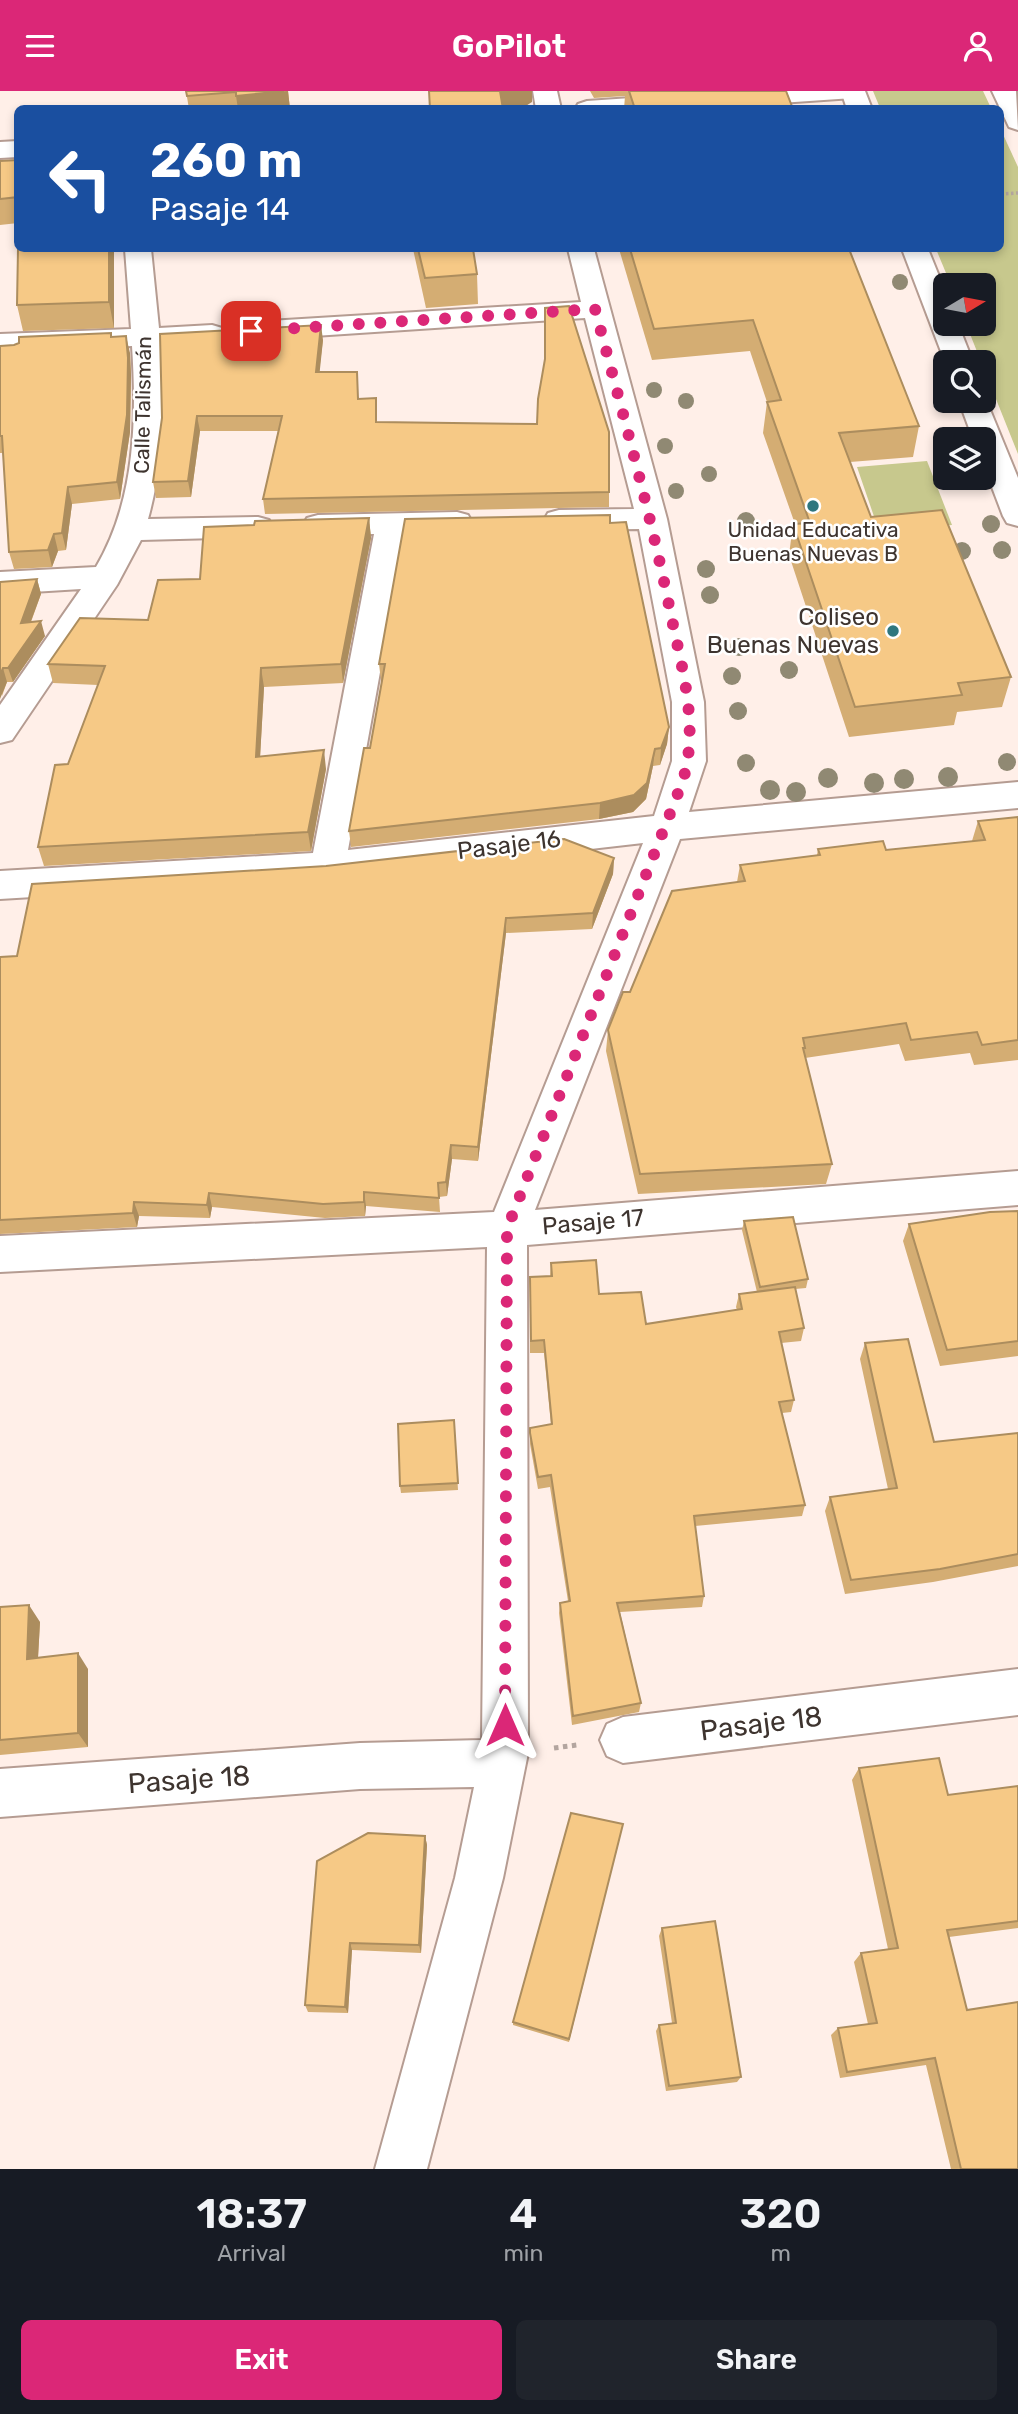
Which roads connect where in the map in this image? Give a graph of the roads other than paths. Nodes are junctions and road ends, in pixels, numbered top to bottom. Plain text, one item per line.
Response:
1 (853, 91) edge
2 (1010, 96) edge
3 (643, 105) edge
4 (1018, 122) edge
5 (138, 252) edge
6 (582, 252) edge
7 (916, 252) edge
8 (595, 309) junction
9 (145, 338) junction
10 (0, 343) edge
11 (953, 350) edge
12 (978, 413) edge
13 (1018, 516) edge
14 (652, 519) junction
15 (528, 521) edge
16 (487, 522) edge
17 (391, 524) junction
18 (130, 530) junction
19 (106, 577) junction
20 (0, 583) edge
21 (0, 731) edge
22 (1018, 795) edge
23 (667, 827) junction
24 (328, 866) junction
25 (0, 885) edge
26 (1018, 1188) edge
27 (507, 1229) junction
28 (0, 1254) edge
29 (1018, 1692) edge
30 (623, 1740) road end
31 (504, 1758) junction
32 (0, 1793) edge
33 (401, 2169) edge

1 - 3 street
2 - 4 street
5 - 9 street, Calle Talismán
6 - 8 street
7 - 11 street
8 - 9 street
8 - 14 street
9 - 10 street
9 - 18 street, Calle Talismán
12 - 13 street
14 - 15 street
14 - 23 street
16 - 17 street
17 - 18 street
17 - 24 street
18 - 19 street, Calle Talismán
19 - 20 street
19 - 21 street, Calle Talismán
22 - 23 street, Pasaje 16
23 - 24 street, Pasaje 16
23 - 27 street
24 - 25 street, Pasaje 16
26 - 27 street, Pasaje 17
27 - 28 street, Pasaje 17
27 - 31 street
29 - 30 street, Pasaje 18
31 - 32 street, Pasaje 18
31 - 33 street

